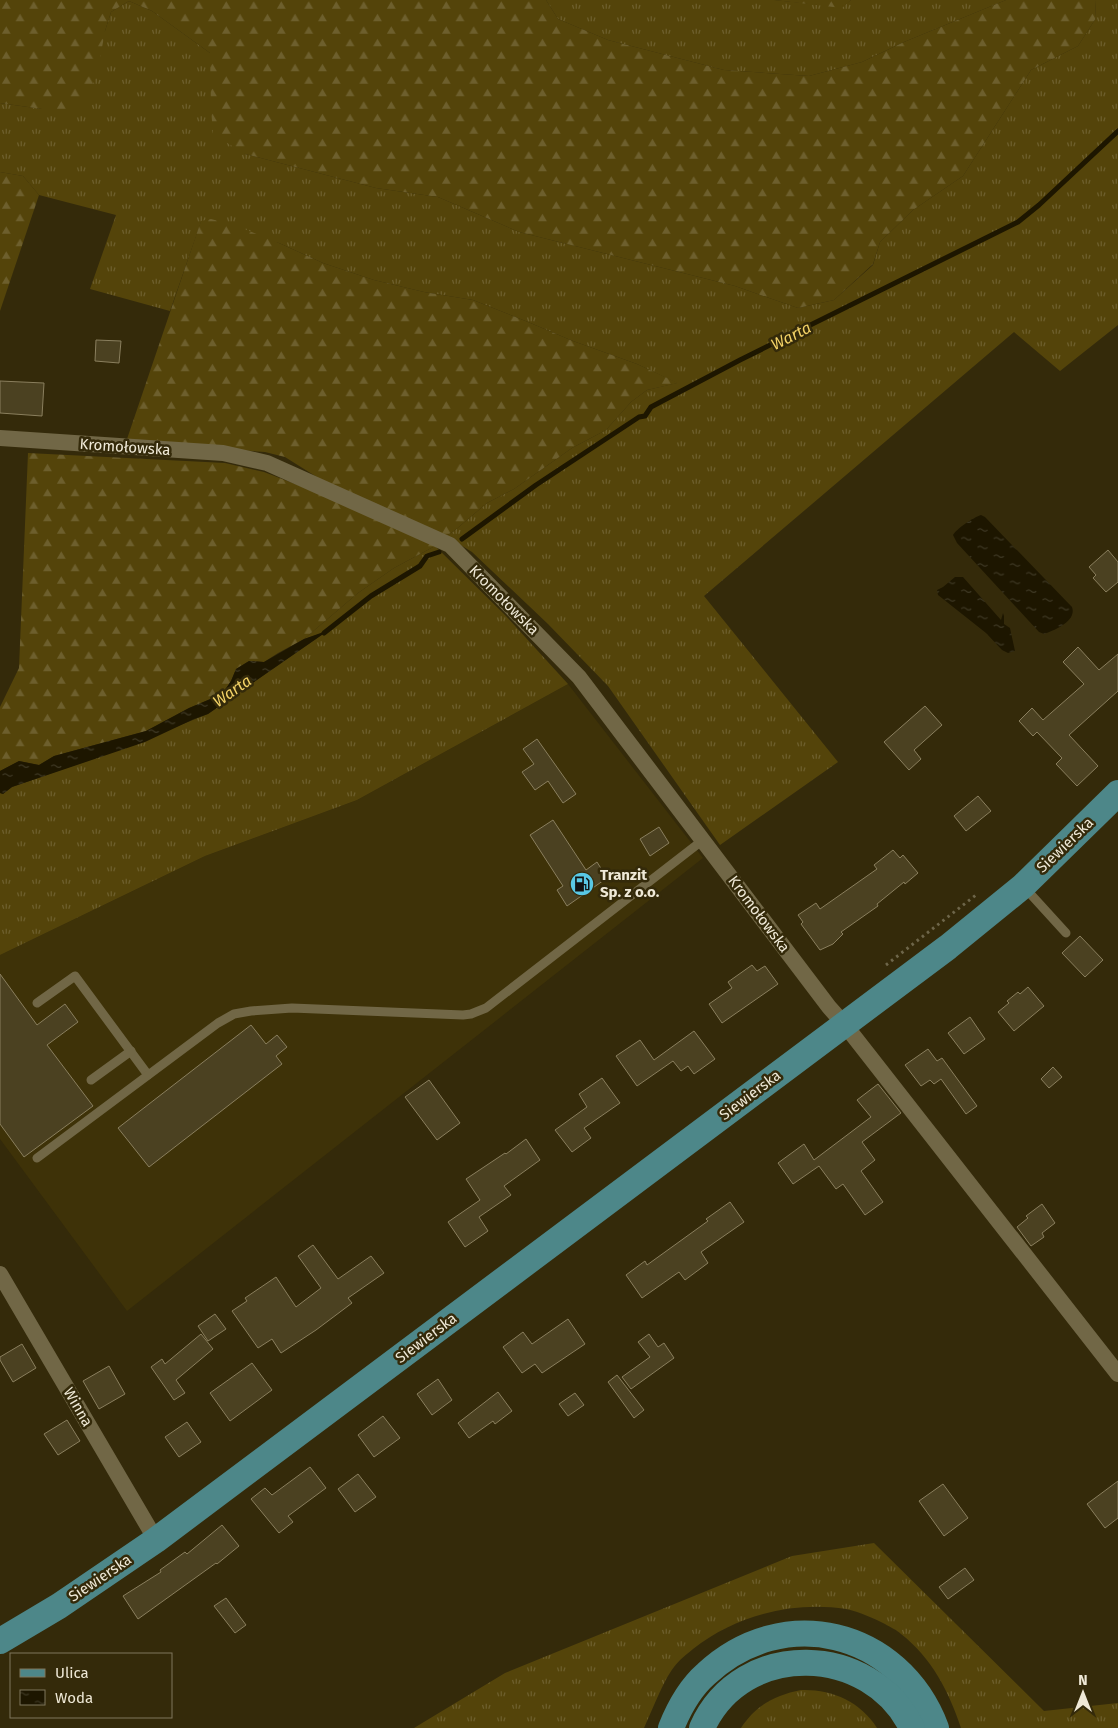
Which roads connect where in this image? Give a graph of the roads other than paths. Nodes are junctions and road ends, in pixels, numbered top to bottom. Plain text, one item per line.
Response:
1 (0, 438) edge
2 (1118, 793) edge
3 (703, 840) junction
4 (1023, 886) junction
5 (1066, 933) dead end
6 (38, 1003) dead end
7 (845, 1024) junction
8 (130, 1051) junction
9 (148, 1075) junction
10 (91, 1080) dead end
11 (37, 1158) dead end
12 (0, 1274) edge
13 (1118, 1374) edge
14 (156, 1540) junction
15 (0, 1641) edge
16 (671, 1728) edge
17 (702, 1728) edge
18 (912, 1728) edge
19 (936, 1728) edge

1 - 3 street, Kromołowska
2 - 4 main road, Siewierska
3 - 7 street, Kromołowska
3 - 9 lane
4 - 5 lane
4 - 7 main road, Siewierska
6 - 8 lane
7 - 13 street
7 - 14 main road, Siewierska
8 - 9 lane
8 - 10 lane
9 - 11 lane
12 - 14 street, Winna
14 - 15 main road, Siewierska
16 - 19 main road
17 - 18 main road

